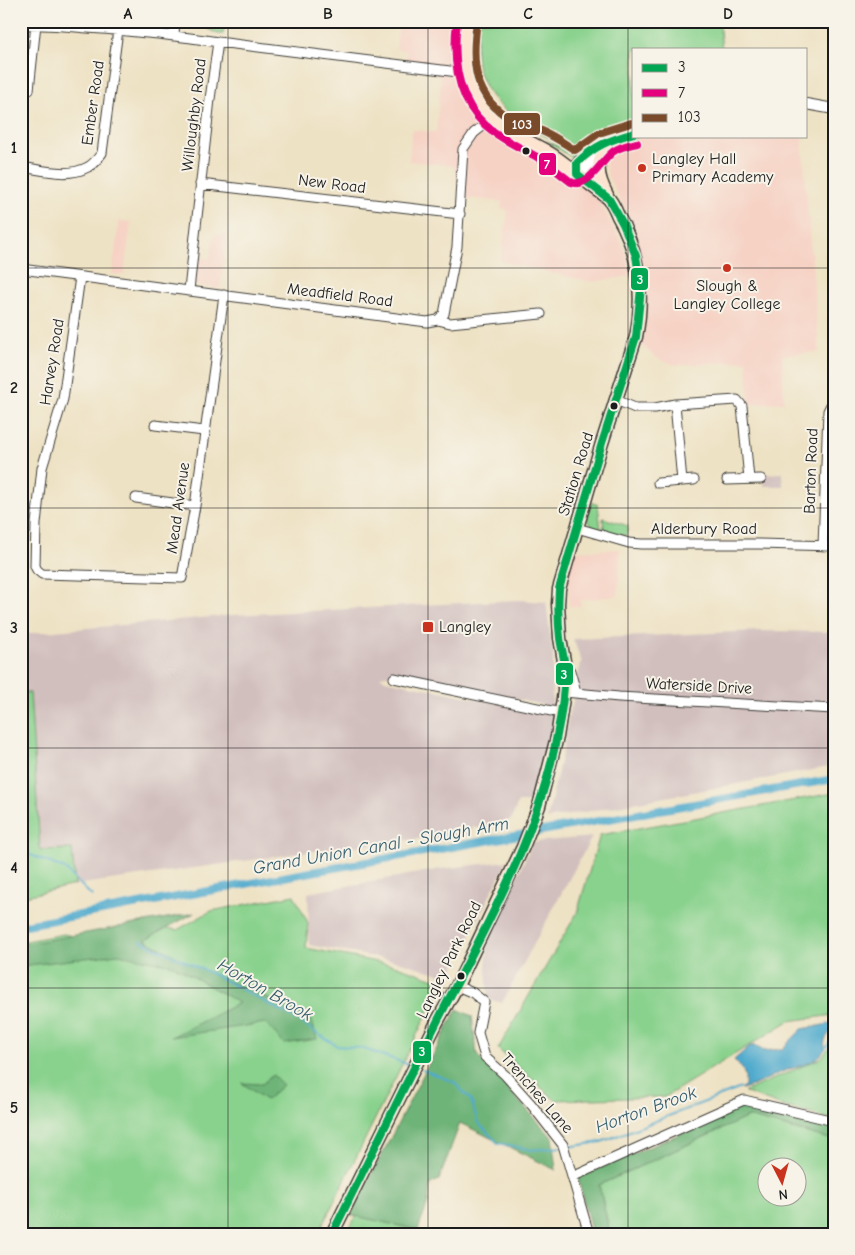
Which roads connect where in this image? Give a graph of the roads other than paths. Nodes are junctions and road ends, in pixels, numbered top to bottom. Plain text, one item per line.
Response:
1 (176, 21) edge
2 (467, 21) edge
3 (36, 24) junction
4 (21, 25) edge
5 (118, 30) junction
6 (174, 35) junction
7 (218, 42) junction
8 (466, 74) junction
9 (29, 90) dead end
10 (808, 104) edge
11 (834, 108) edge
12 (493, 118) junction
13 (632, 134) edge
14 (614, 139) junction
15 (21, 167) edge
16 (579, 168) junction
17 (600, 181) junction
18 (200, 184) junction
19 (609, 200) junction
20 (460, 214) junction
21 (21, 269) edge
22 (80, 276) junction
23 (189, 290) junction
24 (224, 295) junction
25 (542, 314) dead end
26 (438, 320) junction
27 (834, 399) edge
28 (616, 400) junction
29 (675, 404) junction
30 (155, 425) dead end
31 (204, 431) junction
32 (761, 479) dead end
33 (694, 480) dead end
34 (727, 480) dead end
35 (749, 480) junction
36 (682, 481) junction
37 (658, 482) dead end
38 (136, 498) dead end
39 (195, 506) junction
40 (577, 528) junction
41 (822, 546) junction
42 (834, 546) edge
43 (37, 570) joint
44 (394, 678) dead end
45 (570, 692) junction
46 (834, 709) edge
47 (561, 713) junction
48 (537, 811) joint
49 (457, 986) junction
50 (834, 1121) edge
51 (572, 1177) junction
52 (332, 1234) edge
53 (589, 1234) edge

1 - 6 street
2 - 8 main road
3 - 4 street
3 - 5 street
3 - 9 street
5 - 6 street
5 - 15 street, Ember Road
6 - 7 street
7 - 8 street, Willoughby Road
7 - 18 street, Willoughby Road
8 - 12 main road
10 - 11 street
12 - 16 main road
12 - 20 street
13 - 14 street
14 - 16 street
14 - 17 main road
16 - 17 main road
16 - 19 main road, Station Road
17 - 19 main road
18 - 20 street, New Road
18 - 23 street, Willoughby Road
19 - 28 main road, Station Road
20 - 26 street
21 - 22 street, Meadfield Road
22 - 23 street, Meadfield Road
22 - 43 street, Harvey Road
23 - 24 street, Meadfield Road
24 - 26 street, Meadfield Road
24 - 31 street, Mead Avenue
25 - 26 street, Meadfield Road
27 - 41 street, Barton Road
28 - 29 street
28 - 40 main road, Station Road
29 - 35 street
29 - 36 street
30 - 31 street
31 - 39 street, Mead Avenue
32 - 35 street
33 - 36 street
34 - 35 street
36 - 37 street
38 - 39 street
39 - 43 street, Mead Avenue
40 - 41 street, Alderbury Road
40 - 45 main road, Station Road
41 - 42 street, Alderbury Road
44 - 47 street
45 - 46 street, Waterside Drive
45 - 47 main road, Station Road
47 - 48 main road, Station Road
48 - 49 main road, Langley Park Road
49 - 51 street, Trenches Lane
49 - 52 main road, Langley Park Road
50 - 51 street
51 - 53 street, Trenches Lane

